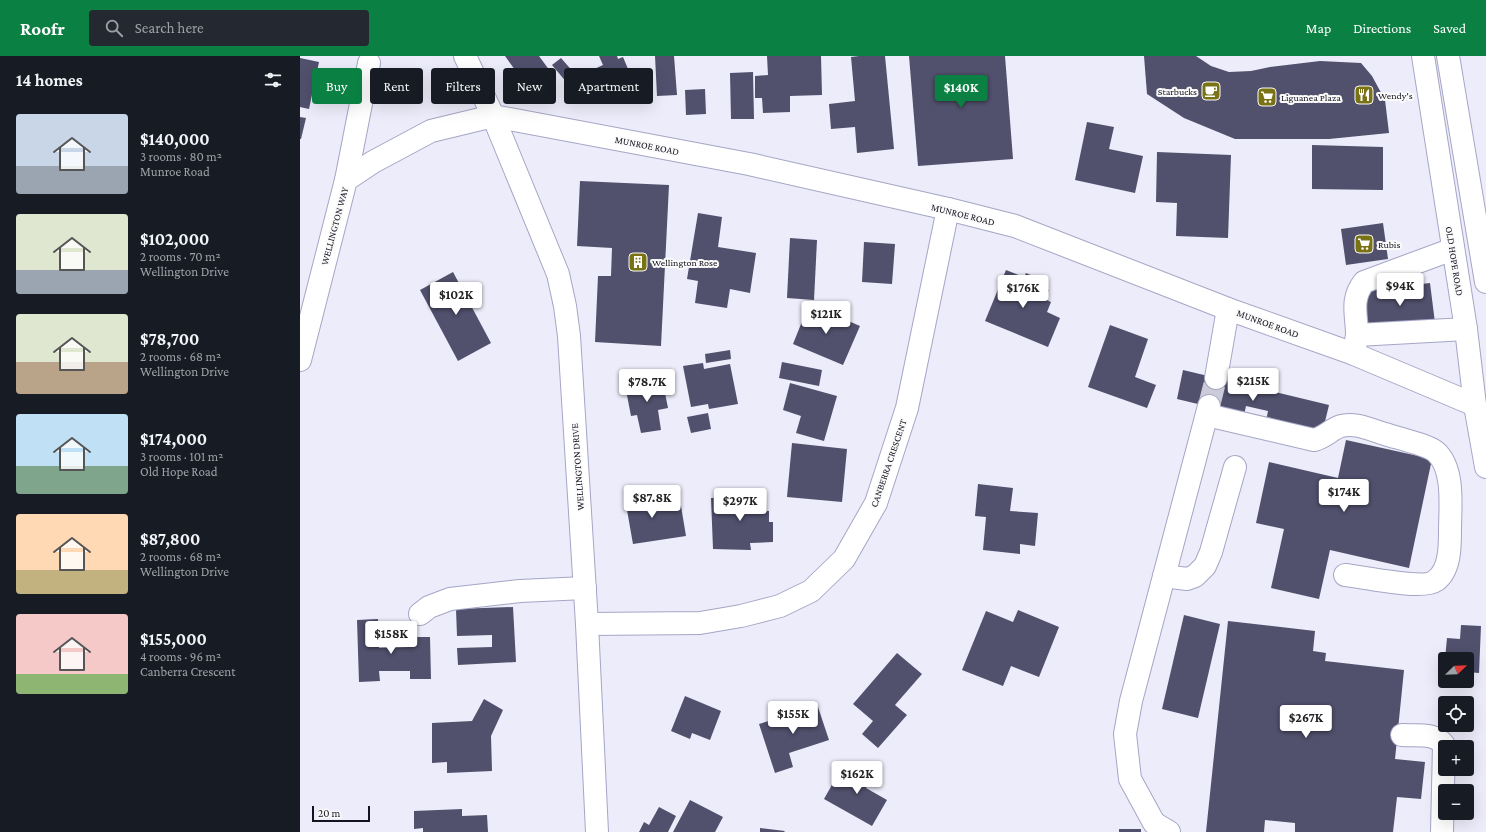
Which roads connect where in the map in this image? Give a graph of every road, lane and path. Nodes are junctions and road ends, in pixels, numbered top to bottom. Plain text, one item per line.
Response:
1 (465, 56) edge
2 (1423, 56) edge
3 (1448, 56) edge
4 (369, 63) dead end
5 (493, 116) junction
6 (346, 180) junction
7 (948, 210) junction
8 (1480, 214) edge
9 (1453, 248) junction
10 (1486, 282) edge
11 (1228, 309) junction
12 (1466, 329) junction
13 (1355, 345) junction
14 (300, 360) edge
15 (1216, 378) tunnel mouth
16 (1475, 405) junction
17 (1234, 467) dead end
18 (1486, 467) edge
19 (1345, 574) dead end
20 (1164, 576) junction
21 (584, 588) junction
22 (420, 614) dead end
23 (587, 624) junction
24 (1402, 735) dead end
25 (597, 832) edge
26 (1169, 832) edge
27 (1442, 832) edge

1 - 5 street
2 - 9 street, OLD HOPE ROAD
3 - 8 street
4 - 6 street
5 - 6 street, WELLINGTON WAY
5 - 7 street, MUNROE ROAD
5 - 21 street, WELLINGTON DRIVE
6 - 14 street, WELLINGTON WAY
7 - 11 street, MUNROE ROAD
7 - 23 street, CANBERRA CRESCENT
8 - 10 street
9 - 12 street, OLD HOPE ROAD
9 - 13 street
11 - 13 street, MUNROE ROAD
11 - 15 street
12 - 13 street
12 - 16 street, OLD HOPE ROAD
13 - 16 street, MUNROE ROAD
16 - 18 street, OLD HOPE ROAD
17 - 20 street
19 - 20 street
20 - 26 street
21 - 22 street
21 - 23 street, WELLINGTON DRIVE
23 - 25 street, WELLINGTON DRIVE
24 - 27 street

